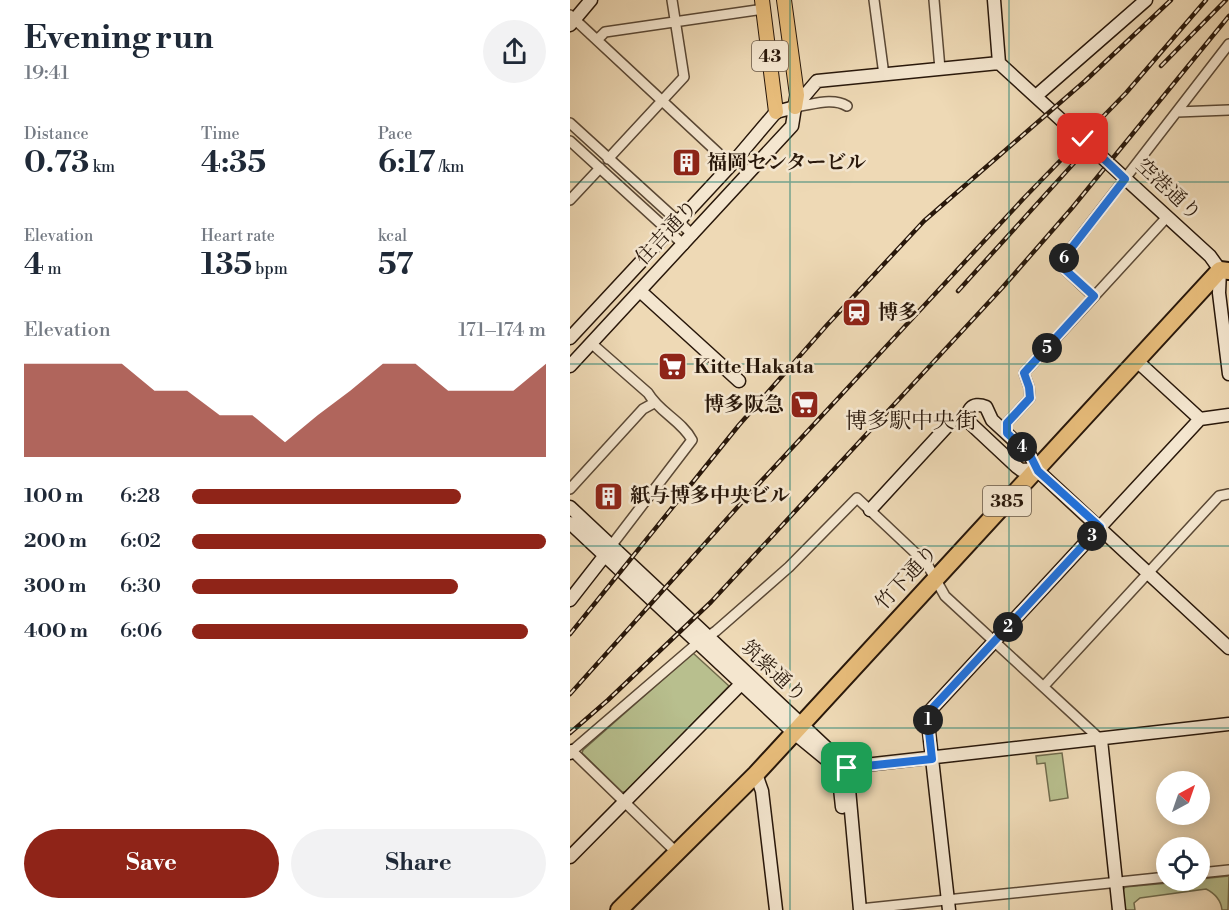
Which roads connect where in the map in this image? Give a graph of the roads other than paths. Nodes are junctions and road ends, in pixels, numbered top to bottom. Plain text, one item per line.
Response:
1 (591, 0) edge
2 (672, 0) edge
3 (784, 0) edge
4 (874, 0) edge
5 (934, 0) edge
6 (994, 0) edge
7 (1128, 0) edge
8 (1146, 0) edge
9 (763, 4) edge
10 (1130, 14) junction
11 (572, 20) edge
12 (676, 22) junction
13 (597, 40) junction
14 (1229, 44) edge
15 (999, 63) junction
16 (940, 69) junction
17 (884, 75) junction
18 (1036, 96) junction
19 (663, 100) junction
20 (847, 106) dead end
21 (795, 107) junction
22 (1229, 110) edge
23 (777, 112) junction
24 (1177, 112) junction
25 (570, 123) edge
26 (570, 141) edge
27 (608, 159) junction
28 (731, 165) junction
29 (600, 168) junction
30 (1121, 184) junction
31 (570, 200) edge
32 (1167, 217) junction
33 (679, 222) junction
34 (669, 232) junction
35 (693, 235) junction
36 (684, 245) junction
37 (1225, 271) edge
38 (640, 291) junction
39 (1094, 296) junction
40 (572, 330) edge
41 (1227, 338) edge
42 (591, 343) junction
43 (1137, 361) junction
44 (570, 366) edge
45 (1229, 374) edge
46 (739, 381) dead end
47 (654, 403) junction
48 (1229, 416) edge
49 (1200, 419) junction
50 (952, 421) dead end
51 (1007, 433) junction
52 (1036, 469) junction
53 (570, 489) edge
54 (1229, 494) edge
55 (570, 507) edge
56 (870, 510) junction
57 (570, 523) edge
58 (1100, 527) junction
59 (608, 550) junction
60 (1148, 573) junction
61 (935, 579) junction
62 (570, 600) edge
63 (703, 639) junction
64 (995, 641) junction
65 (1229, 648) edge
66 (742, 683) junction
67 (1044, 686) junction
68 (1229, 724) edge
69 (797, 728) junction
70 (1101, 740) junction
71 (571, 752) edge
72 (932, 759) junction
73 (847, 768) junction
74 (756, 774) junction
75 (624, 802) junction
76 (676, 852) junction
77 (570, 857) edge
78 (1229, 870) edge
79 (1210, 872) edge
80 (1156, 878) edge
81 (1117, 882) junction
82 (949, 905) edge
83 (620, 910) edge
84 (776, 910) edge
85 (858, 910) edge
86 (1119, 910) edge

1 - 11 street
2 - 12 street
3 - 21 main road, 43
4 - 17 street
5 - 16 street
6 - 15 street
7 - 10 street
8 - 10 street
9 - 12 street
9 - 23 main road, 43
10 - 18 street
11 - 13 street
12 - 13 street
12 - 19 street
13 - 19 street
14 - 24 street
15 - 16 street
15 - 18 street, 空港通り
16 - 17 street
17 - 21 street
18 - 30 street, 空港通り
19 - 27 street
19 - 28 street
20 - 21 street
21 - 23 street
21 - 35 street, 住吉通り
22 - 24 street
23 - 28 street, 住吉通り
24 - 30 street
25 - 27 street
26 - 29 street
27 - 33 street
28 - 33 street, 住吉通り
29 - 31 street
29 - 34 street
30 - 32 street, 空港通り
30 - 39 street
32 - 37 street, 空港通り
32 - 39 street
33 - 34 street, 住吉通り
33 - 35 street
34 - 36 street
34 - 40 street, 住吉通り
35 - 36 street, 住吉通り
36 - 38 street, 住吉通り
37 - 41 street
37 - 43 highway, 竹下通り / 385
38 - 42 street, 住吉通り
38 - 46 street
39 - 51 street
40 - 42 street
41 - 45 street
42 - 44 street, 住吉通り
42 - 47 street
43 - 49 street
43 - 52 highway, 竹下通り / 385
47 - 53 street
47 - 59 street
48 - 49 street
49 - 58 street
50 - 56 street
51 - 52 street
51 - 52 street
52 - 58 street
52 - 61 highway, 竹下通り / 385
54 - 60 street
55 - 59 street, 筑紫通り
56 - 61 street
56 - 63 street
57 - 59 street, 筑紫通り
58 - 60 street
58 - 64 street
59 - 62 street
59 - 63 street, 筑紫通り
60 - 65 street
60 - 67 street
61 - 64 street
61 - 69 highway, 竹下通り / 385
63 - 66 street, 筑紫通り
63 - 69 street, 筑紫通り
63 - 71 street
64 - 67 street
64 - 72 street
66 - 69 street, 筑紫通り
66 - 75 street
67 - 70 street
68 - 70 street
69 - 73 street, 筑紫通り
69 - 74 highway, 竹下通り / 385
69 - 85 street, 筑紫通り
70 - 72 street
70 - 81 street
71 - 75 street
72 - 73 street
72 - 82 street
73 - 85 street
74 - 76 highway, 竹下通り / 385
74 - 84 street
75 - 76 street
75 - 77 street
76 - 83 highway, 竹下通り / 385
78 - 79 street
80 - 81 street
81 - 82 street
81 - 86 street
82 - 85 street

